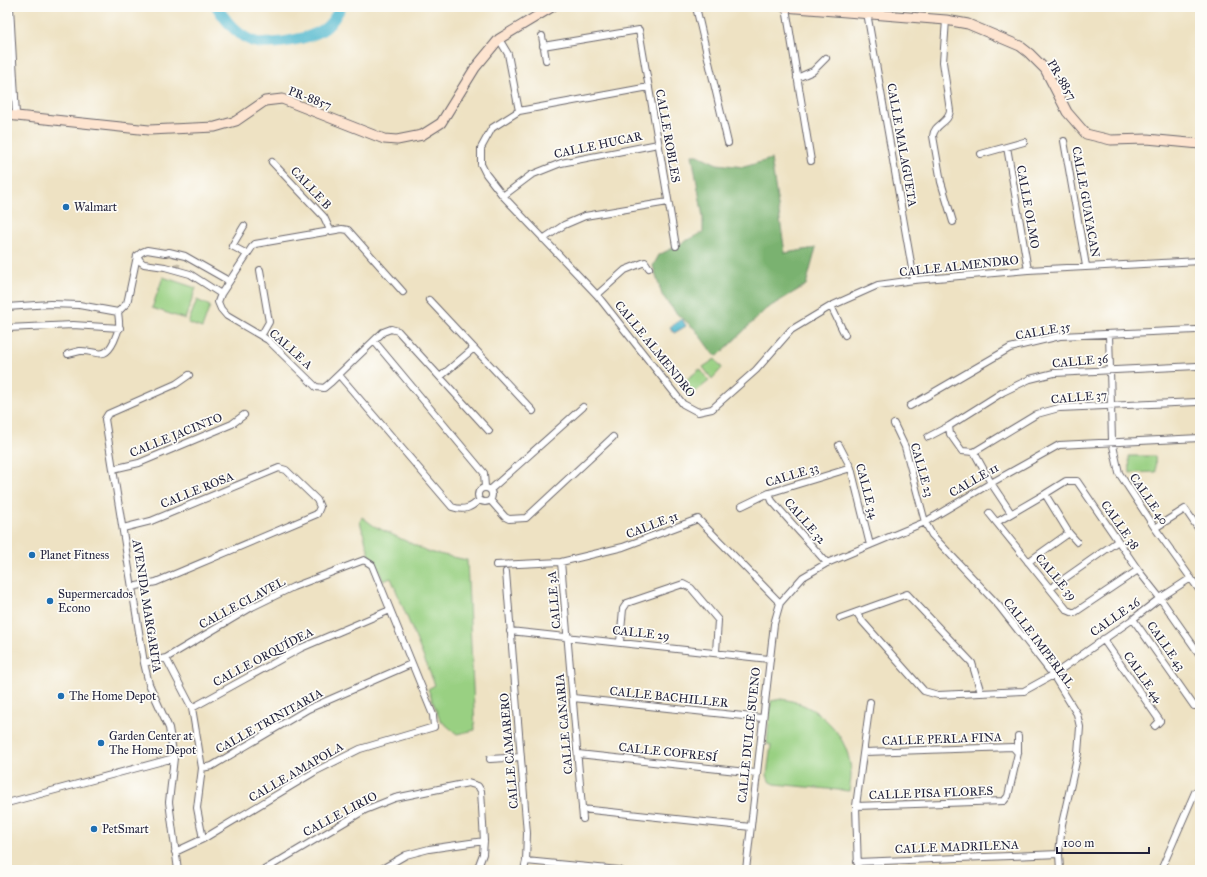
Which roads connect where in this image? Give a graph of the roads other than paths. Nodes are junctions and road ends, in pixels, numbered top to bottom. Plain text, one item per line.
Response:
1 (10, 7) edge
2 (552, 7) edge
3 (696, 7) edge
4 (785, 7) edge
5 (540, 10) edge
6 (867, 10) edge
7 (946, 20) junction
8 (542, 36) dead end
9 (499, 39) junction
10 (543, 46) junction
11 (826, 58) dead end
12 (546, 60) dead end
13 (796, 78) junction
14 (648, 87) junction
15 (519, 111) junction
16 (11, 115) edge
17 (1064, 141) dead end
18 (1024, 142) dead end
19 (728, 143) dead end
20 (658, 144) junction
21 (1200, 144) edge
22 (1007, 147) junction
23 (981, 154) dead end
24 (810, 161) dead end
25 (272, 162) dead end
26 (503, 196) junction
27 (668, 202) junction
28 (953, 222) dead end
29 (244, 226) dead end
30 (330, 230) junction
31 (543, 238) junction
32 (676, 246) dead end
33 (247, 254) junction
34 (137, 256) junction
35 (1200, 261) edge
36 (174, 266) tunnel mouth
37 (1086, 266) junction
38 (166, 267) junction
39 (183, 268) tunnel mouth
40 (649, 268) dead end
41 (260, 270) dead end
42 (1028, 270) junction
43 (190, 274) junction
44 (914, 280) junction
45 (229, 281) junction
46 (403, 292) dead end
47 (221, 294) junction
48 (597, 295) junction
49 (429, 300) dead end
50 (831, 306) junction
51 (7, 308) edge
52 (118, 312) junction
53 (7, 328) edge
54 (120, 328) junction
55 (1196, 330) dead end
56 (1109, 334) junction
57 (845, 335) dead end
58 (261, 336) junction
59 (374, 341) junction
60 (474, 348) junction
61 (68, 354) dead end
62 (1197, 366) dead end
63 (1111, 370) junction
64 (189, 374) dead end
65 (339, 374) junction
66 (440, 377) junction
67 (1197, 402) dead end
68 (1112, 405) junction
69 (910, 406) dead end
70 (583, 407) dead end
71 (533, 411) dead end
72 (244, 415) dead end
73 (894, 424) dead end
74 (950, 426) junction
75 (489, 431) dead end
76 (614, 437) dead end
77 (928, 437) dead end
78 (1200, 438) edge
79 (1112, 441) junction
80 (839, 444) dead end
81 (974, 452) junction
82 (850, 468) junction
83 (113, 469) junction
84 (991, 483) junction
85 (487, 489) junction
86 (769, 493) junction
87 (1045, 494) junction
88 (479, 500) junction
89 (490, 500) junction
90 (742, 506) dead end
91 (989, 512) dead end
92 (1011, 513) junction
93 (925, 522) junction
94 (997, 522) junction
95 (123, 528) junction
96 (1155, 528) junction
97 (1200, 531) edge
98 (1069, 533) junction
99 (1118, 541) junction
100 (1077, 542) dead end
101 (870, 545) junction
102 (561, 562) junction
103 (1028, 562) junction
104 (827, 563) junction
105 (496, 566) dead end
106 (1138, 570) junction
107 (506, 572) dead end
108 (1191, 578) junction
109 (132, 587) junction
110 (1051, 588) junction
111 (1200, 592) edge
112 (1160, 598) junction
113 (780, 604) junction
114 (390, 610) junction
115 (857, 612) junction
116 (840, 618) dead end
117 (1133, 619) junction
118 (510, 631) junction
119 (568, 637) junction
120 (1103, 639) junction
121 (620, 642) junction
122 (716, 652) junction
123 (1200, 655) edge
124 (166, 658) junction
125 (769, 659) junction
126 (144, 663) junction
127 (411, 664) junction
128 (1052, 675) junction
129 (981, 693) junction
130 (573, 698) junction
131 (870, 702) dead end
132 (1197, 706) edge
133 (192, 708) junction
134 (762, 718) junction
135 (1155, 726) dead end
136 (1018, 736) dead end
137 (865, 752) junction
138 (1018, 753) junction
139 (578, 754) junction
140 (520, 756) junction
141 (174, 758) junction
142 (490, 759) dead end
143 (202, 768) junction
144 (756, 773) junction
145 (1200, 789) edge
146 (7, 803) edge
147 (856, 806) junction
148 (582, 808) junction
149 (583, 819) dead end
150 (751, 826) junction
151 (203, 839) junction
152 (484, 841) junction
153 (175, 852) junction
154 (1059, 854) junction
155 (526, 861) junction
156 (857, 862) junction
157 (581, 868) edge
158 (178, 870) edge
159 (264, 870) edge
160 (380, 870) edge
161 (478, 870) edge
162 (524, 870) edge
163 (620, 870) edge
164 (746, 870) edge
165 (858, 870) edge
166 (1060, 870) edge
167 (1161, 870) edge

1 - 16 street
2 - 5 street, PR-8857
3 - 19 street
4 - 6 street, PR-8857
4 - 13 street
5 - 9 street, PR-8857
6 - 7 street, PR-8857
6 - 44 street, CALLE MALAGUETA
7 - 21 street, PR-8857 / PR-8857
7 - 28 street
8 - 10 street
9 - 15 street
9 - 16 street, PR-8857
10 - 12 street
10 - 14 street, CALLE ROBLES
11 - 13 street
13 - 24 street
14 - 15 street, CALLE ALMENDRO
14 - 20 street, CALLE ROBLES
15 - 26 street, CALLE ALMENDRO
17 - 37 street, CALLE GUAYACAN
18 - 22 street
20 - 26 street, CALLE HUCAR
20 - 27 street, CALLE ROBLES
22 - 23 street
22 - 42 street, CALLE OLMO
25 - 30 street, CALLE B
26 - 31 street, CALLE ALMENDRO
27 - 31 street
27 - 32 street, CALLE ROBLES
29 - 33 street
30 - 33 street
30 - 46 street
31 - 48 street, CALLE ALMENDRO
33 - 45 street
34 - 38 street
34 - 45 street
34 - 52 street
35 - 37 street, CALLE ALMENDRO
36 - 38 street
37 - 42 street, CALLE ALMENDRO
38 - 43 street
39 - 43 street
40 - 48 street
41 - 58 street
42 - 44 street, CALLE ALMENDRO
43 - 47 street
44 - 50 street, CALLE ALMENDRO
45 - 47 street
47 - 58 street, CALLE A
48 - 50 street, CALLE ALMENDRO
49 - 60 street
50 - 57 street
51 - 52 street
52 - 54 street
53 - 54 street
54 - 61 street
55 - 56 street, CALLE 35
56 - 63 street, CALLE 40
56 - 69 street, CALLE 35
58 - 65 street, CALLE A
59 - 65 street, CALLE A
59 - 66 street, CALLE A
59 - 85 street
60 - 66 street
60 - 71 street
62 - 63 street, CALLE 36
63 - 68 street, CALLE 40
63 - 74 street, CALLE 36
64 - 83 street, AVENIDA MARGARITA
65 - 88 street
66 - 75 street, CALLE A
67 - 68 street, CALLE 37
68 - 79 street, CALLE 40
68 - 81 street, CALLE 37
70 - 85 street
72 - 83 street, CALLE JACINTO
73 - 93 street, CALLE 23
74 - 77 street, CALLE 36
74 - 81 street
76 - 89 street
78 - 79 street, CALLE 11
79 - 84 street, CALLE 11
79 - 96 street, CALLE 40
80 - 82 street, CALLE 34
81 - 84 street
82 - 86 street, CALLE 33
82 - 101 street, CALLE 34
83 - 95 street, AVENIDA MARGARITA
84 - 92 street
84 - 93 street, CALLE 11
85 - 88 street
85 - 89 street
86 - 90 street, CALLE 33
86 - 104 street, CALLE 32
87 - 92 street, CALLE 38
87 - 98 street
87 - 99 street, CALLE 38
88 - 89 street
91 - 94 street, CALLE 39
92 - 94 street, CALLE 38
93 - 101 street, CALLE 11
93 - 128 street, CALLE IMPERIAL
94 - 103 street, CALLE 39
95 - 109 street, AVENIDA MARGARITA
95 - 109 street, CALLE ROSA
96 - 97 street
96 - 108 street, CALLE 40
98 - 100 street
98 - 103 street
99 - 106 street, CALLE 38
99 - 110 street
101 - 104 street, CALLE 11
102 - 105 street, CALLE 31
102 - 113 street, CALLE 31
102 - 119 street, CALLE 3A
103 - 110 street, CALLE 39
104 - 113 street, CALLE 11
106 - 110 street, CALLE 39
106 - 112 street, CALLE 38
107 - 118 street, CALLE CAMARERO
108 - 111 street, CALLE 40
108 - 112 street, CALLE 26
109 - 126 street, AVENIDA MARGARITA
112 - 117 street, CALLE 26
112 - 123 street, CALLE 38
113 - 125 street, CALLE DULCE SUENO
114 - 124 street, CALLE CLAVEL
114 - 127 street
114 - 133 street, CALLE ORQUÍDEA
115 - 116 street
115 - 129 street, CALLE 26
115 - 129 street
117 - 120 street, CALLE 26
117 - 132 street, CALLE 43
118 - 119 street, CALLE 29
118 - 140 street, CALLE CAMARERO
119 - 121 street, CALLE 29
119 - 130 street, CALLE CANARIA
120 - 128 street, CALLE 26
120 - 135 street, CALLE 44
121 - 122 street, CALLE 29
121 - 122 street
122 - 125 street, CALLE 29
124 - 126 street, CALLE CLAVEL
124 - 133 street
125 - 134 street, CALLE DULCE SUENO
126 - 141 street, AVENIDA MARGARITA
127 - 143 street, CALLE TRINITARIA
127 - 151 street, CALLE AMAPOLA
128 - 129 street, CALLE 26
128 - 154 street, CALLE IMPERIAL
130 - 134 street, CALLE BACHILLER
130 - 139 street, CALLE CANARIA
131 - 137 street
133 - 143 street
134 - 144 street, CALLE DULCE SUENO
136 - 138 street
137 - 138 street, CALLE PERLA FINA
137 - 147 street
138 - 147 street, CALLE PISA FLORES
139 - 144 street, CALLE COFRESÍ
139 - 148 street, CALLE CANARIA
140 - 142 street
140 - 155 street, CALLE CAMARERO
141 - 146 street
141 - 153 street, AVENIDA MARGARITA
143 - 151 street
144 - 150 street, CALLE DULCE SUENO
145 - 167 street
147 - 156 street
148 - 149 street, CALLE CANARIA
148 - 150 street
150 - 164 street, CALLE DULCE SUENO
151 - 153 street, CALLE AMAPOLA
152 - 159 street, CALLE LIRIO
152 - 160 street
152 - 161 street
153 - 158 street, AVENIDA MARGARITA
154 - 156 street, CALLE MADRILENA
154 - 166 street, CALLE IMPERIAL
155 - 157 street
155 - 162 street, CALLE CAMARERO
156 - 165 street
157 - 163 street

